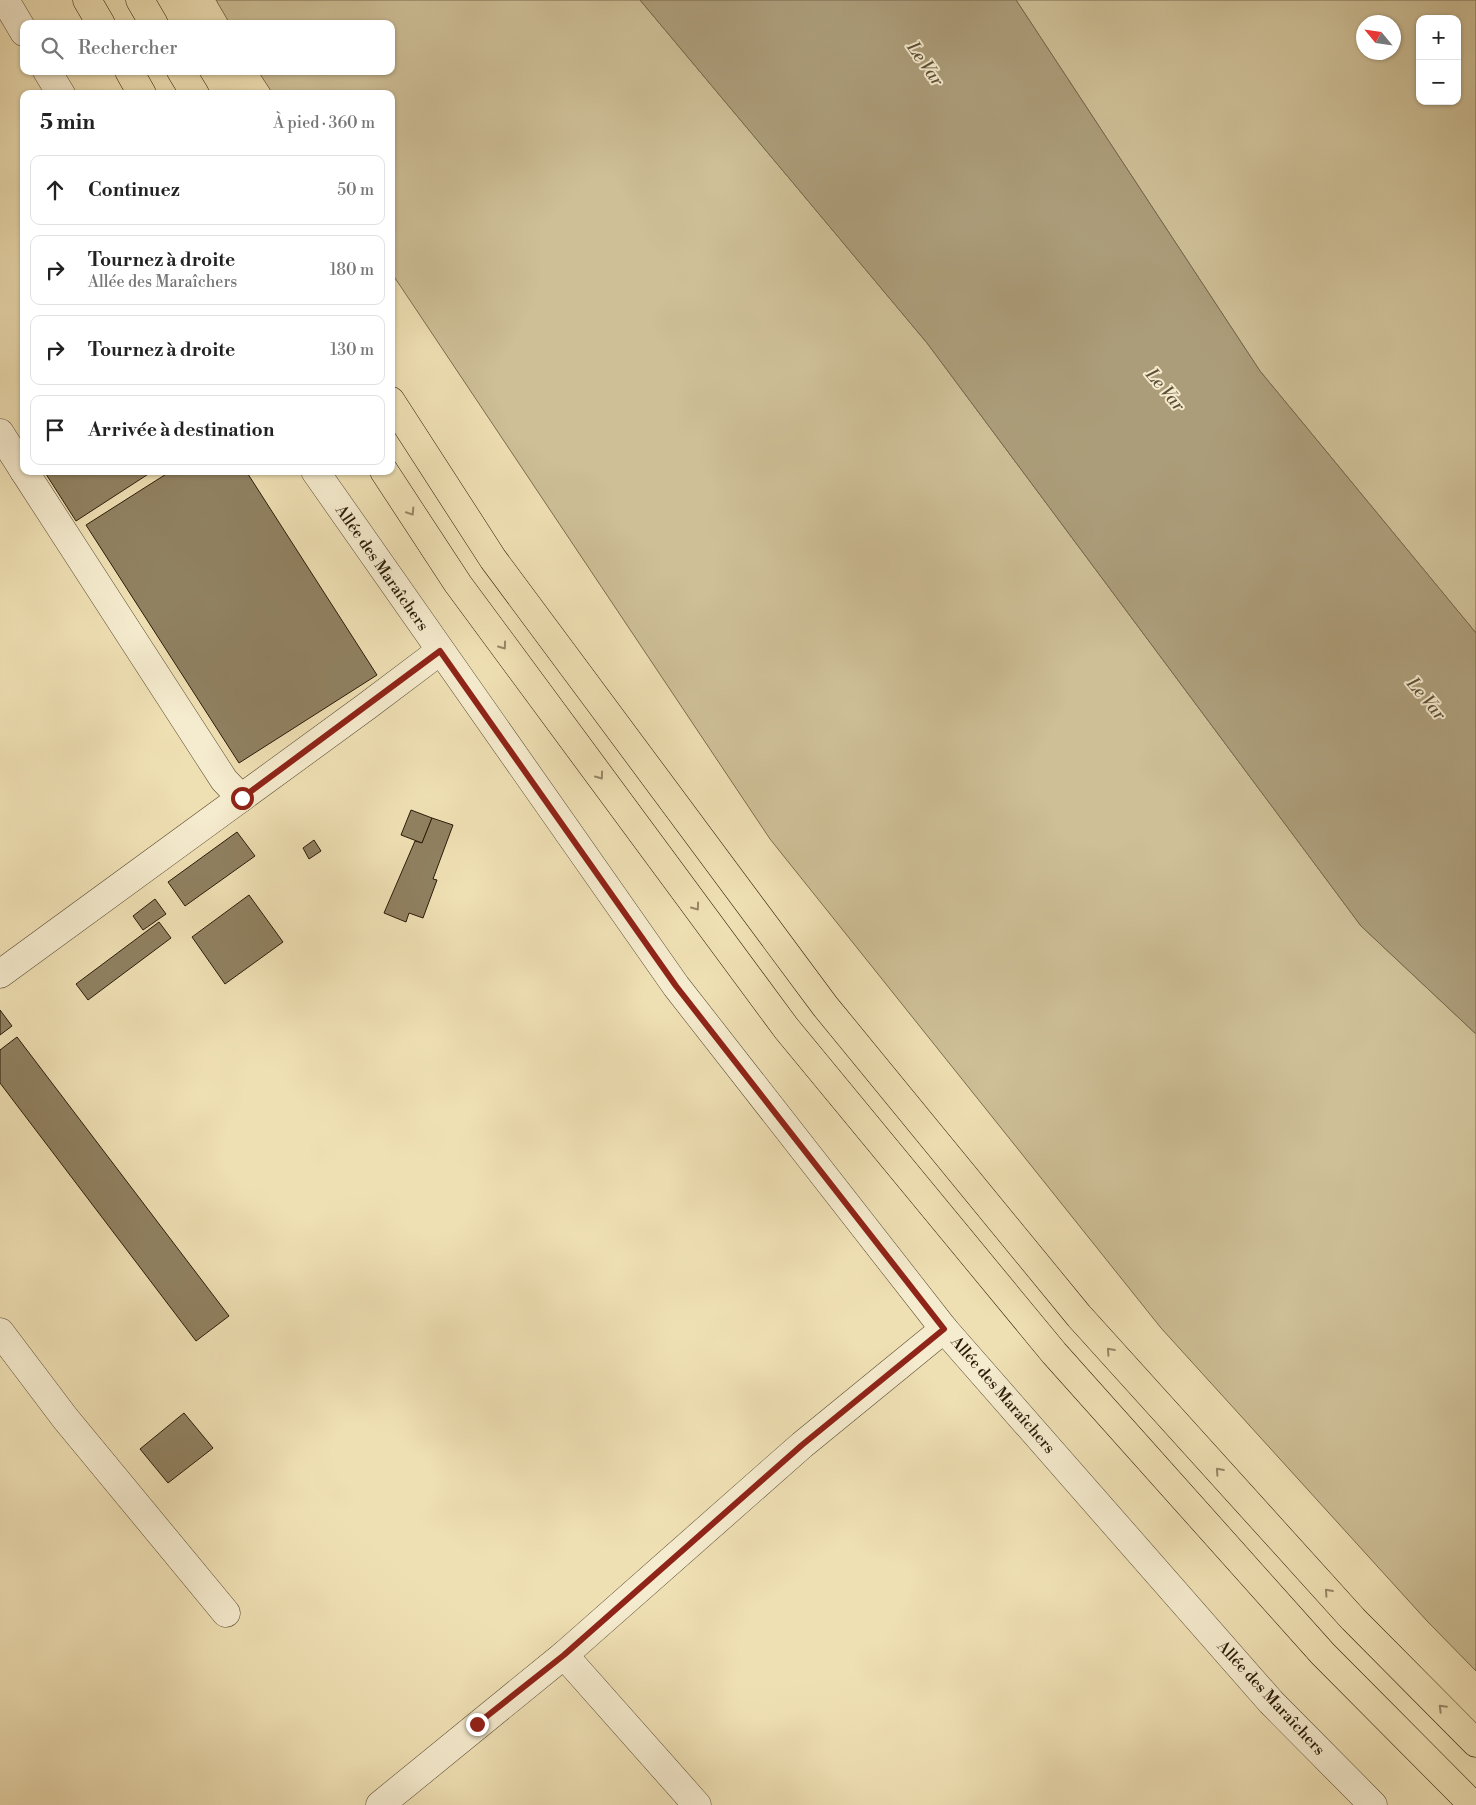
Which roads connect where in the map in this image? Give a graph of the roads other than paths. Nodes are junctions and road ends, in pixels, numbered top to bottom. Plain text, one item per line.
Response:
1 (5, 0) edge
2 (87, 0) edge
3 (140, 0) edge
4 (99, 20) edge
5 (152, 20) edge
6 (20, 25) edge
7 (50, 75) edge
8 (131, 75) edge
9 (183, 75) edge
10 (59, 90) edge
11 (140, 90) edge
12 (193, 90) edge
13 (395, 407) edge
14 (0, 433) edge
15 (20, 465) edge
16 (27, 475) edge
17 (319, 475) edge
18 (387, 475) edge
19 (440, 651) junction
20 (242, 798) junction
21 (0, 974) edge
22 (944, 1329) junction
23 (0, 1332) edge
24 (226, 1613) dead end
25 (564, 1655) junction
26 (1476, 1743) edge
27 (380, 1805) edge
28 (696, 1805) edge
29 (1372, 1805) edge
30 (1473, 1805) edge

1 - 6 street
2 - 4 highway
3 - 5 highway
7 - 10 street
8 - 11 highway
9 - 12 highway
26 -> 13 highway
14 - 15 street
16 - 20 street
17 - 19 street, Allée des Maraîchers
18 -> 30 highway
19 - 20 street
19 - 22 street, Allée des Maraîchers
20 - 21 street
22 - 25 street
22 - 29 street, Allée des Maraîchers
23 - 24 street
25 - 27 street
25 - 28 street

